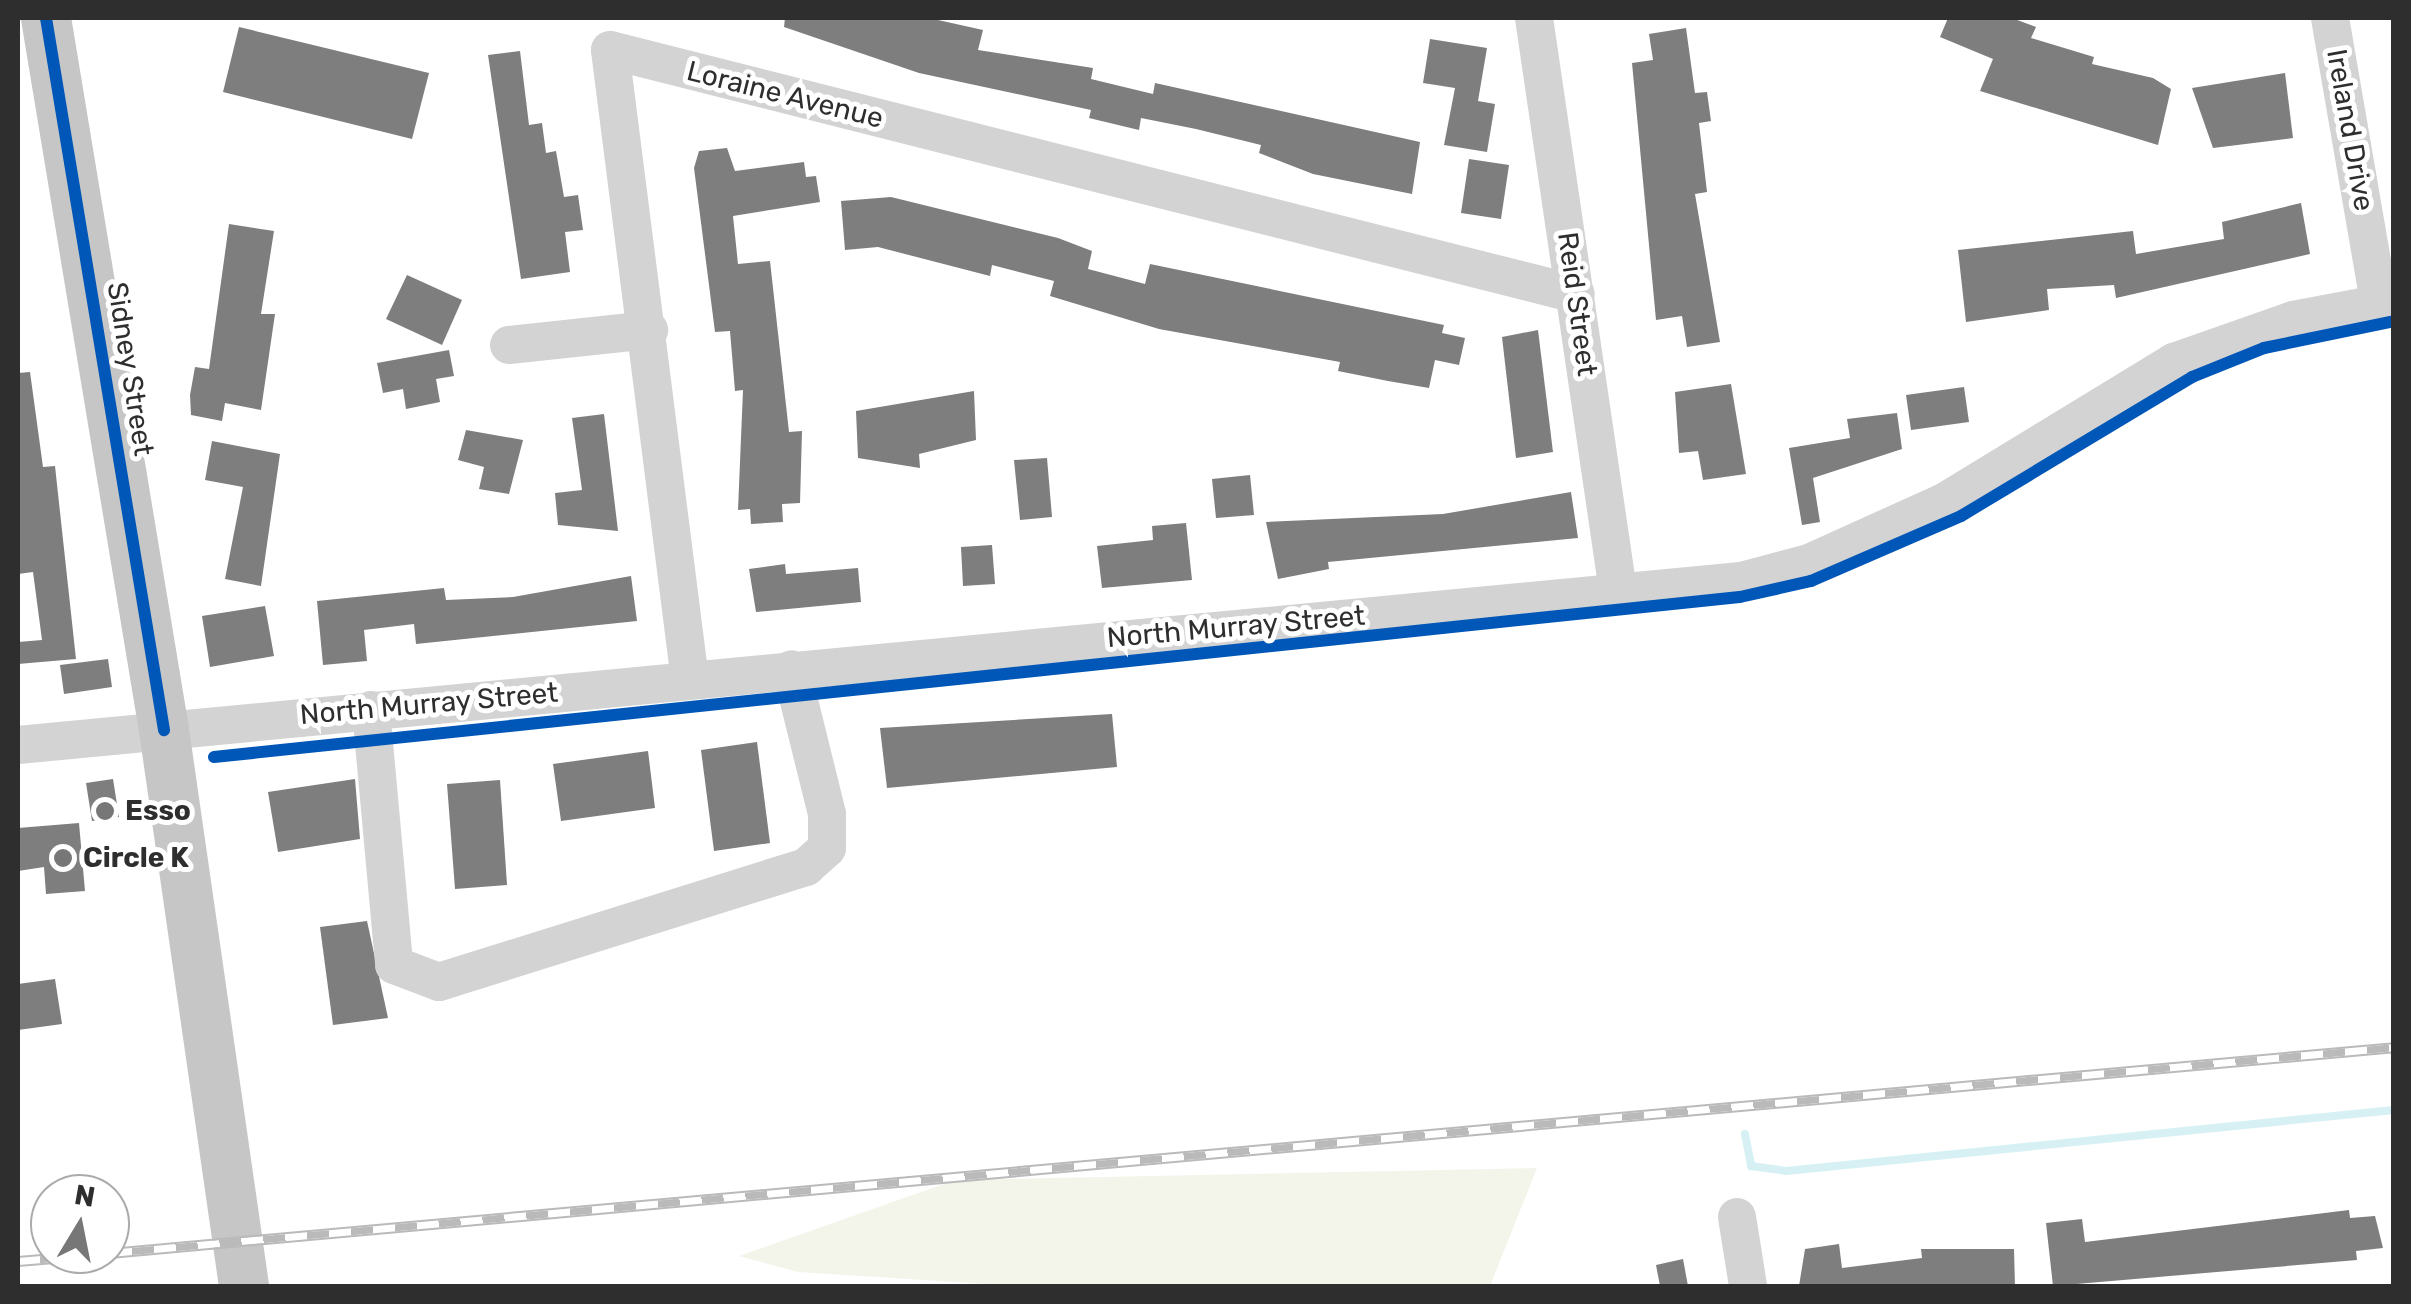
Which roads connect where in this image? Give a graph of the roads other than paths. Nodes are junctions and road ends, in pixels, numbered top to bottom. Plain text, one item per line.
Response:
1 (46, 18) edge
2 (1534, 18) edge
3 (2330, 18) edge
4 (1576, 294) junction
5 (2386, 302) edge
6 (649, 330) junction
7 (508, 344) dead end
8 (1618, 591) junction
9 (792, 669) junction
10 (690, 680) junction
11 (371, 710) junction
12 (164, 730) junction
13 (18, 745) edge
14 (1737, 1218) dead end
15 (244, 1286) edge
16 (1748, 1286) edge

1 - 12 main road, Sidney Street
2 - 4 street, Reid Street
3 - 5 street, Ireland Drive
4 - 6 street, Loraine Avenue
4 - 8 street, Reid Street
5 - 8 street, North Murray Street
6 - 7 street
6 - 10 street, Loraine Avenue
8 - 9 street, North Murray Street
9 - 10 street, North Murray Street
9 - 11 street
10 - 11 street, North Murray Street
11 - 12 street, North Murray Street
12 - 13 street, North Murray Street
12 - 15 main road, Sidney Street
14 - 16 street

